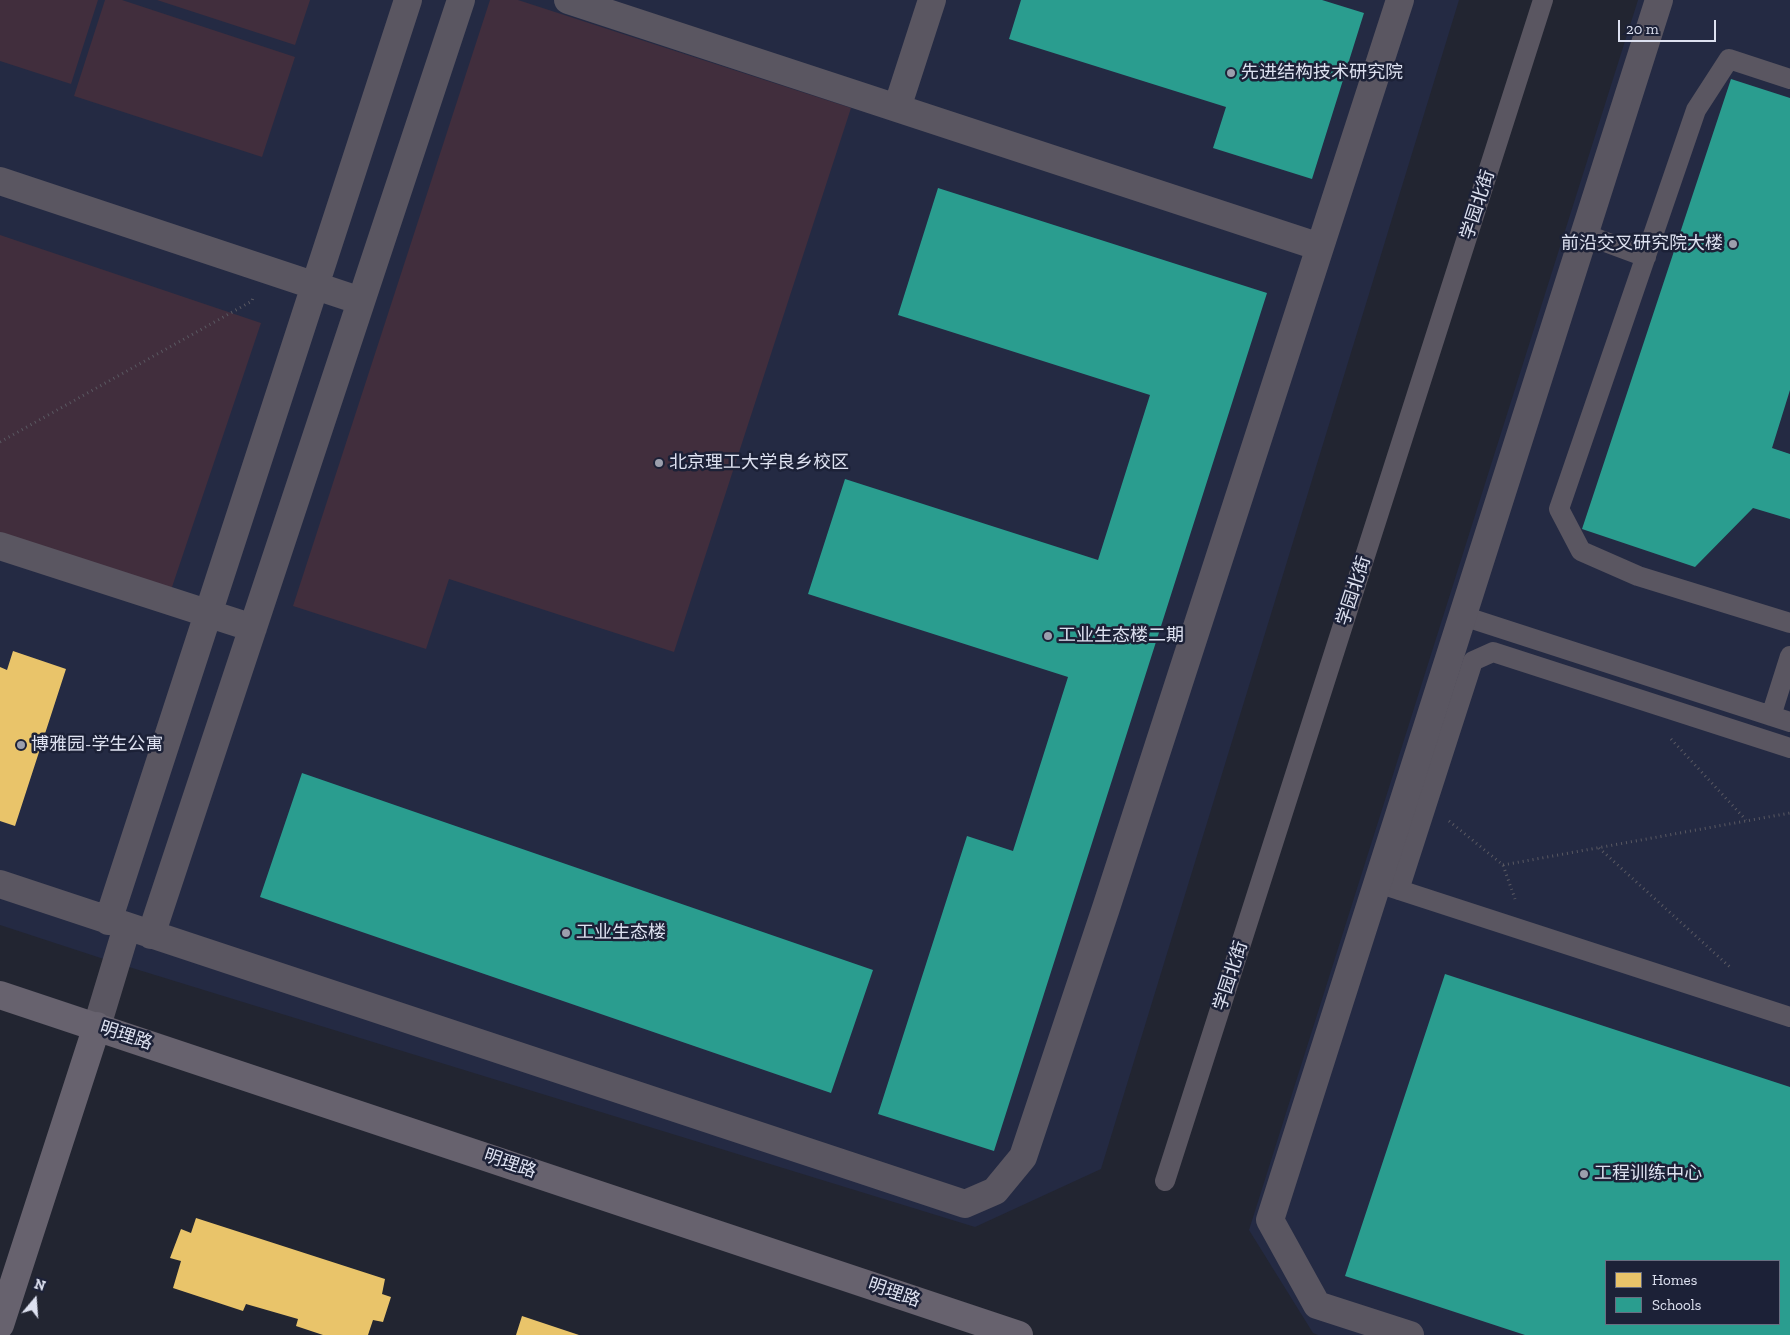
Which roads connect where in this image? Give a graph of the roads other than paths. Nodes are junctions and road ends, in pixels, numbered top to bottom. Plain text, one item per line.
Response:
1 (408, 0) edge
2 (461, 0) edge
3 (568, 0) edge
4 (932, 0) edge
5 (1400, 0) edge
6 (1543, 0) edge
7 (1659, 0) edge
8 (1790, 79) edge
9 (897, 108) junction
10 (0, 181) edge
11 (1584, 234) junction
12 (1320, 247) junction
13 (1646, 257) junction
14 (315, 286) junction
15 (361, 301) junction
16 (0, 546) edge
17 (208, 614) junction
18 (1463, 616) junction
19 (1790, 623) edge
20 (253, 628) junction
21 (1790, 656) edge
22 (1771, 716) junction
23 (1790, 722) edge
24 (1790, 748) edge
25 (0, 884) edge
26 (1388, 887) junction
27 (129, 928) junction
28 (0, 995) edge
29 (1790, 1017) edge
30 (97, 1026) junction
31 (1165, 1181) dead end
32 (0, 1325) edge
33 (1019, 1335) edge
34 (1410, 1335) edge

1 - 14 street
2 - 15 street
3 - 9 street
4 - 9 street
5 - 12 street
6 - 31 lane, 学园北街
7 - 11 street
8 - 13 lane
9 - 12 street
10 - 14 street
11 - 13 lane
11 - 18 street
12 - 27 street
13 - 19 lane
14 - 15 street
14 - 17 street
15 - 20 street
16 - 17 street
17 - 20 street
17 - 27 street
18 - 22 lane
18 - 26 street
20 - 27 street
21 - 22 lane
22 - 23 lane
24 - 26 lane
25 - 27 street
26 - 29 lane
26 - 34 street
27 - 30 street
28 - 30 street, 明理路
30 - 32 street
30 - 33 street, 明理路

